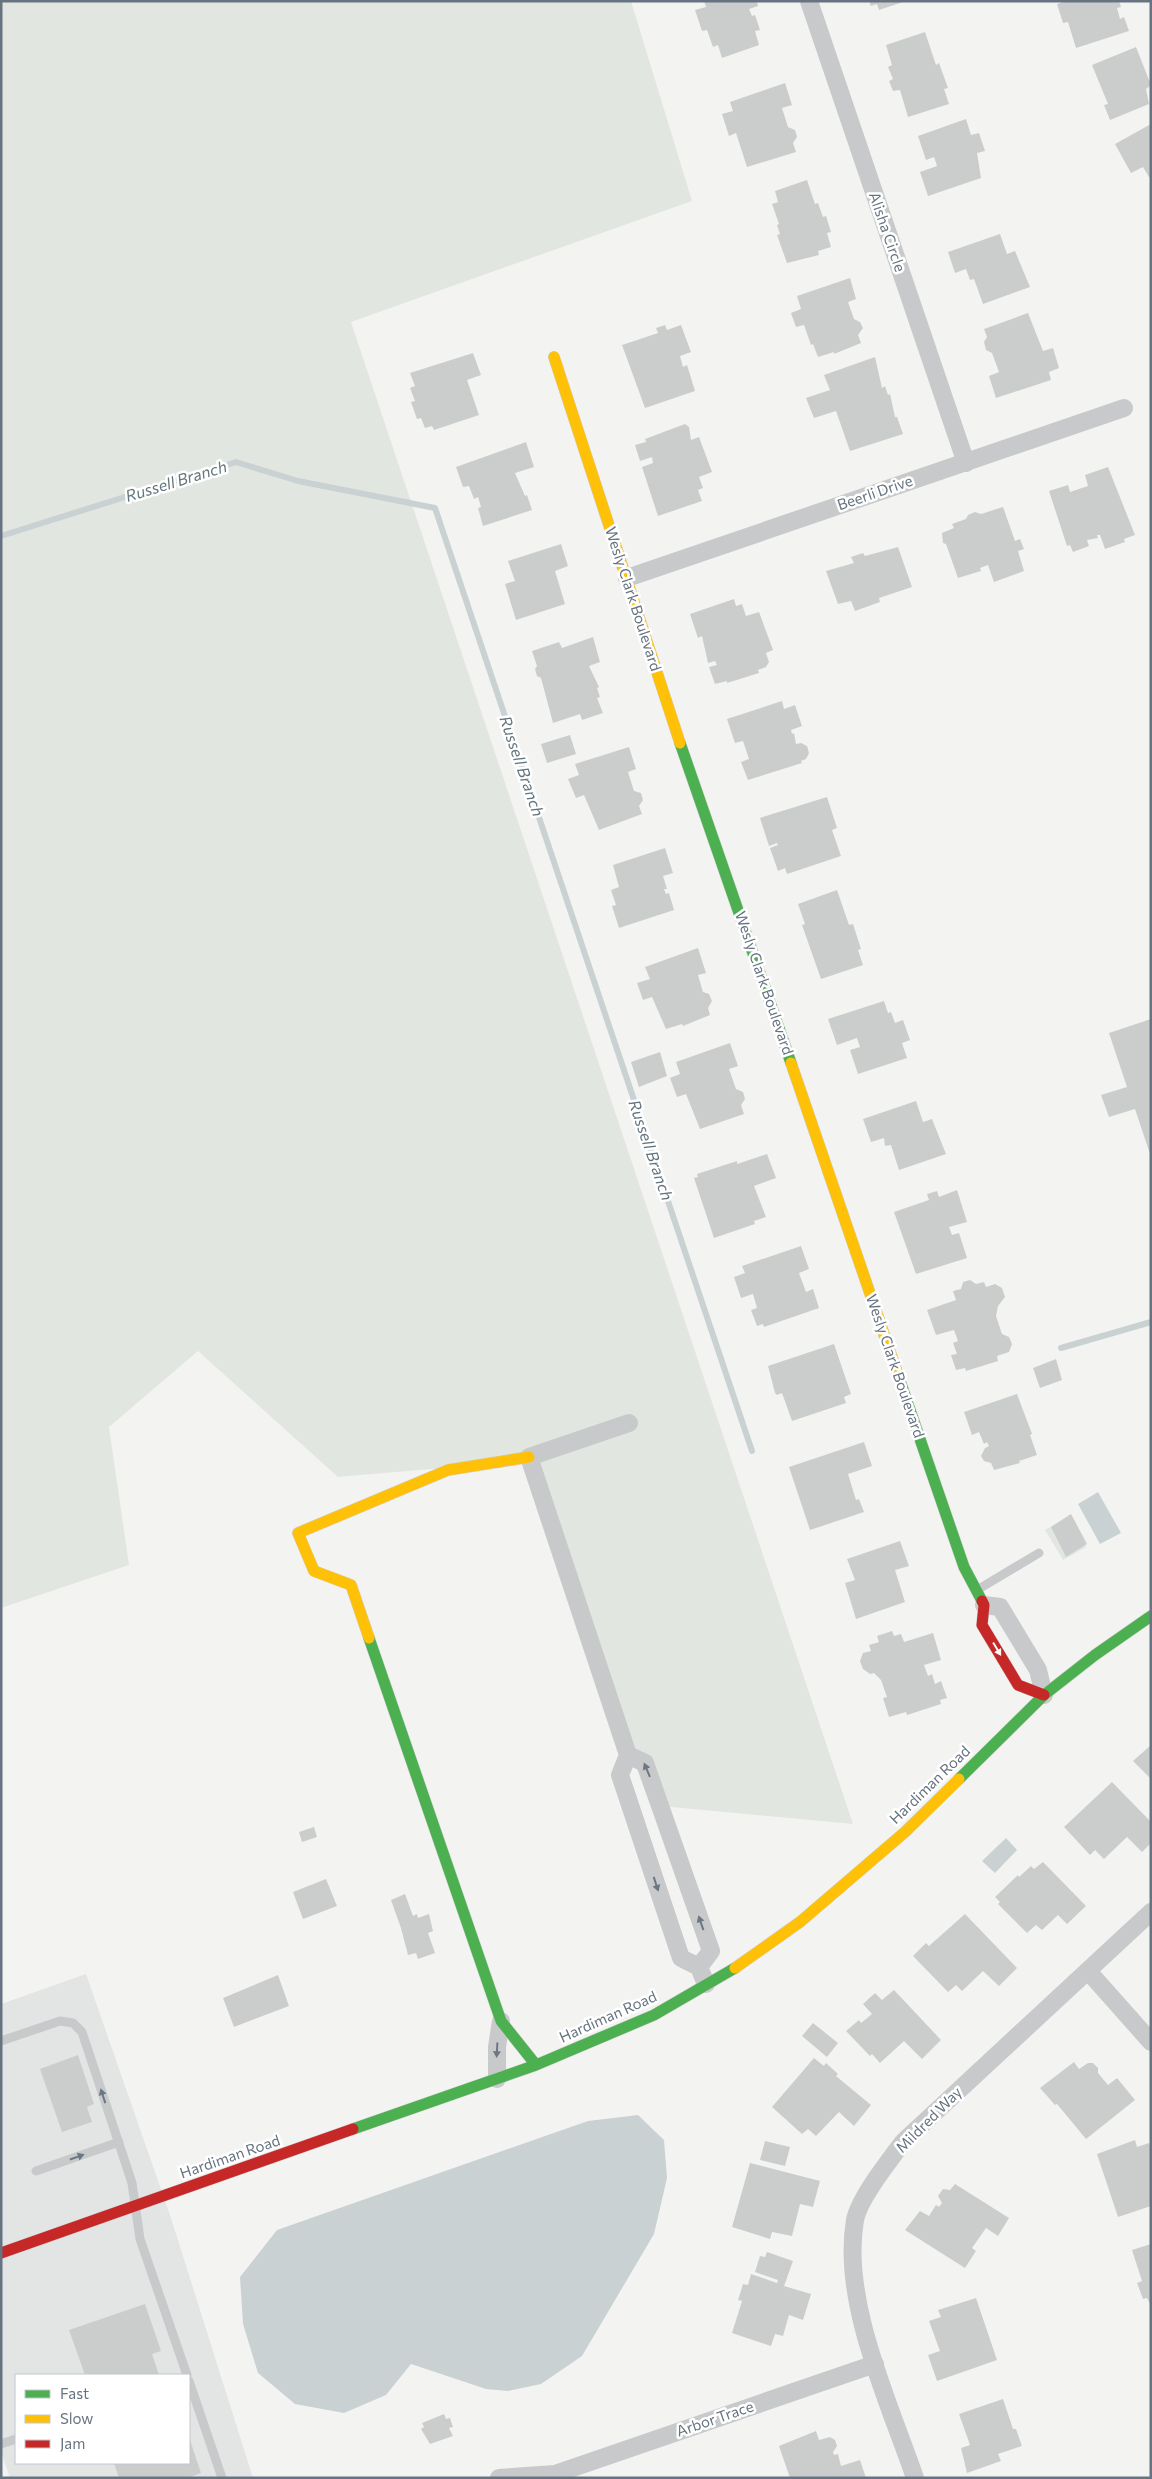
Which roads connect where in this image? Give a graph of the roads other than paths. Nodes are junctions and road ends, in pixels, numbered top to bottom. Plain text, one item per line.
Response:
1 (809, 1) edge
2 (554, 357) dead end
3 (1124, 408) dead end
4 (966, 463) junction
5 (627, 578) junction
6 (629, 1423) dead end
7 (529, 1457) junction
8 (1039, 1553) dead end
9 (980, 1597) junction
10 (1151, 1616) edge
11 (1044, 1695) junction
12 (628, 1755) junction
13 (1151, 1912) edge
14 (699, 1967) junction
15 (1088, 1971) junction
16 (706, 1984) junction
17 (501, 2021) junction
18 (1, 2041) edge
19 (1151, 2042) edge
20 (536, 2065) junction
21 (497, 2079) junction
22 (119, 2142) junction
23 (36, 2171) dead end
24 (135, 2206) junction
25 (1, 2252) edge
26 (875, 2364) junction
27 (187, 2374) edge
28 (190, 2384) edge
29 (15, 2438) edge
30 (1, 2444) edge
31 (554, 2477) edge
32 (222, 2478) edge
33 (499, 2478) edge
34 (916, 2478) edge

1 - 4 street, Alisha Circle
2 - 5 street, Wesly Clark Boulevard
3 - 4 street, Beerli Drive
4 - 5 street, Beerli Drive
5 - 9 street, Wesly Clark Boulevard
6 - 7 street
7 - 12 street
7 - 17 street
8 - 9 lane
9 - 11 street
9 -> 11 street, Wesly Clark Boulevard
10 - 11 street, Hardiman Road
11 - 16 street, Hardiman Road
12 -> 14 street
14 -> 12 street
13 - 15 street, Mildred Way
14 - 16 street
15 - 19 street
15 - 26 street, Mildred Way
16 - 20 street, Hardiman Road
17 - 20 street
17 -> 21 street
22 -> 18 lane
20 - 21 street, Hardiman Road
21 - 24 street, Hardiman Road
23 -> 22 lane
22 - 24 lane
24 - 25 street, Hardiman Road
24 - 27 lane
26 - 31 street, Arbor Trace
26 - 34 street, Mildred Way
28 - 32 lane
29 - 30 lane
31 - 33 street, Arbor Trace

